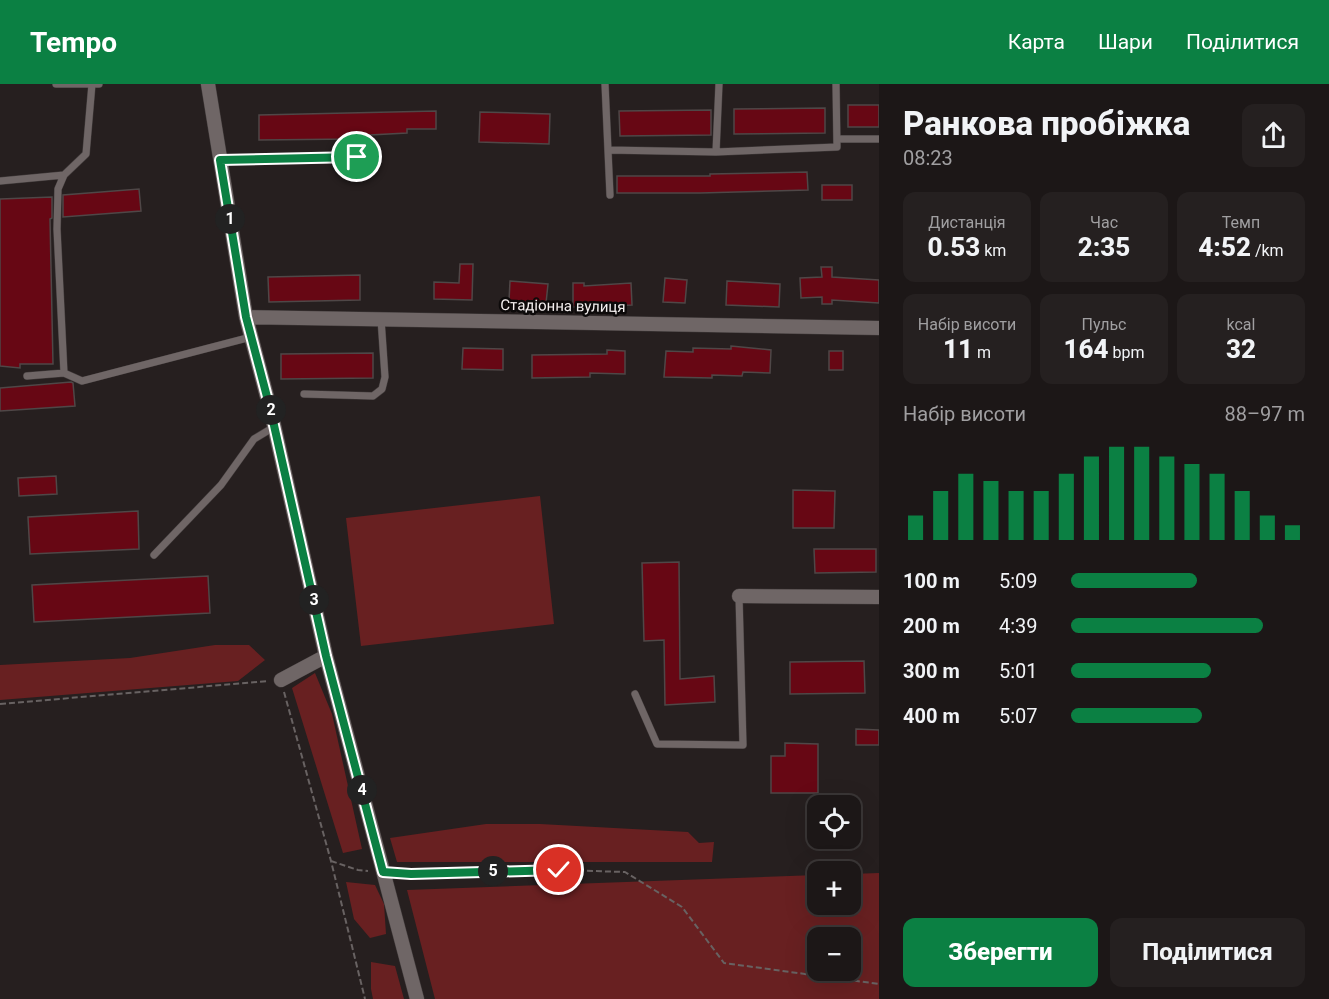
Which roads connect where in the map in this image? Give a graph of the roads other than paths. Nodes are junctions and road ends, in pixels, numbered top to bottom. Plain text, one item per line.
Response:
1 (56, 84) edge
2 (92, 84) edge
3 (99, 84) edge
4 (208, 84) edge
5 (605, 84) edge
6 (719, 84) edge
7 (836, 84) edge
8 (837, 139) junction
9 (879, 139) edge
10 (608, 150) junction
11 (716, 152) junction
12 (357, 157) dead end
13 (220, 160) junction
14 (64, 175) junction
15 (0, 181) edge
16 (610, 195) dead end
17 (246, 317) junction
18 (381, 319) junction
19 (879, 328) edge
20 (251, 337) junction
21 (64, 374) junction
22 (27, 376) dead end
23 (304, 394) dead end
24 (275, 427) junction
25 (154, 555) dead end
26 (739, 596) joint
27 (879, 597) edge
28 (326, 656) junction
29 (281, 680) road end
30 (635, 694) dead end
31 (417, 999) edge

1 - 2 lane
2 - 3 lane
2 - 14 lane
4 - 13 street
5 - 10 lane
6 - 11 lane
7 - 8 lane
8 - 9 lane
8 - 11 lane
10 - 11 lane
10 - 16 lane
12 - 13 lane
13 - 17 street
14 - 15 lane
14 - 21 lane
17 - 18 street, Стадіонна вулиця
17 - 20 street
18 - 19 street, Стадіонна вулиця
18 - 23 lane
20 - 21 lane
20 - 24 street
21 - 22 lane
24 - 25 lane
24 - 28 street
26 - 27 street
26 - 30 lane
28 - 29 street
28 - 31 street

